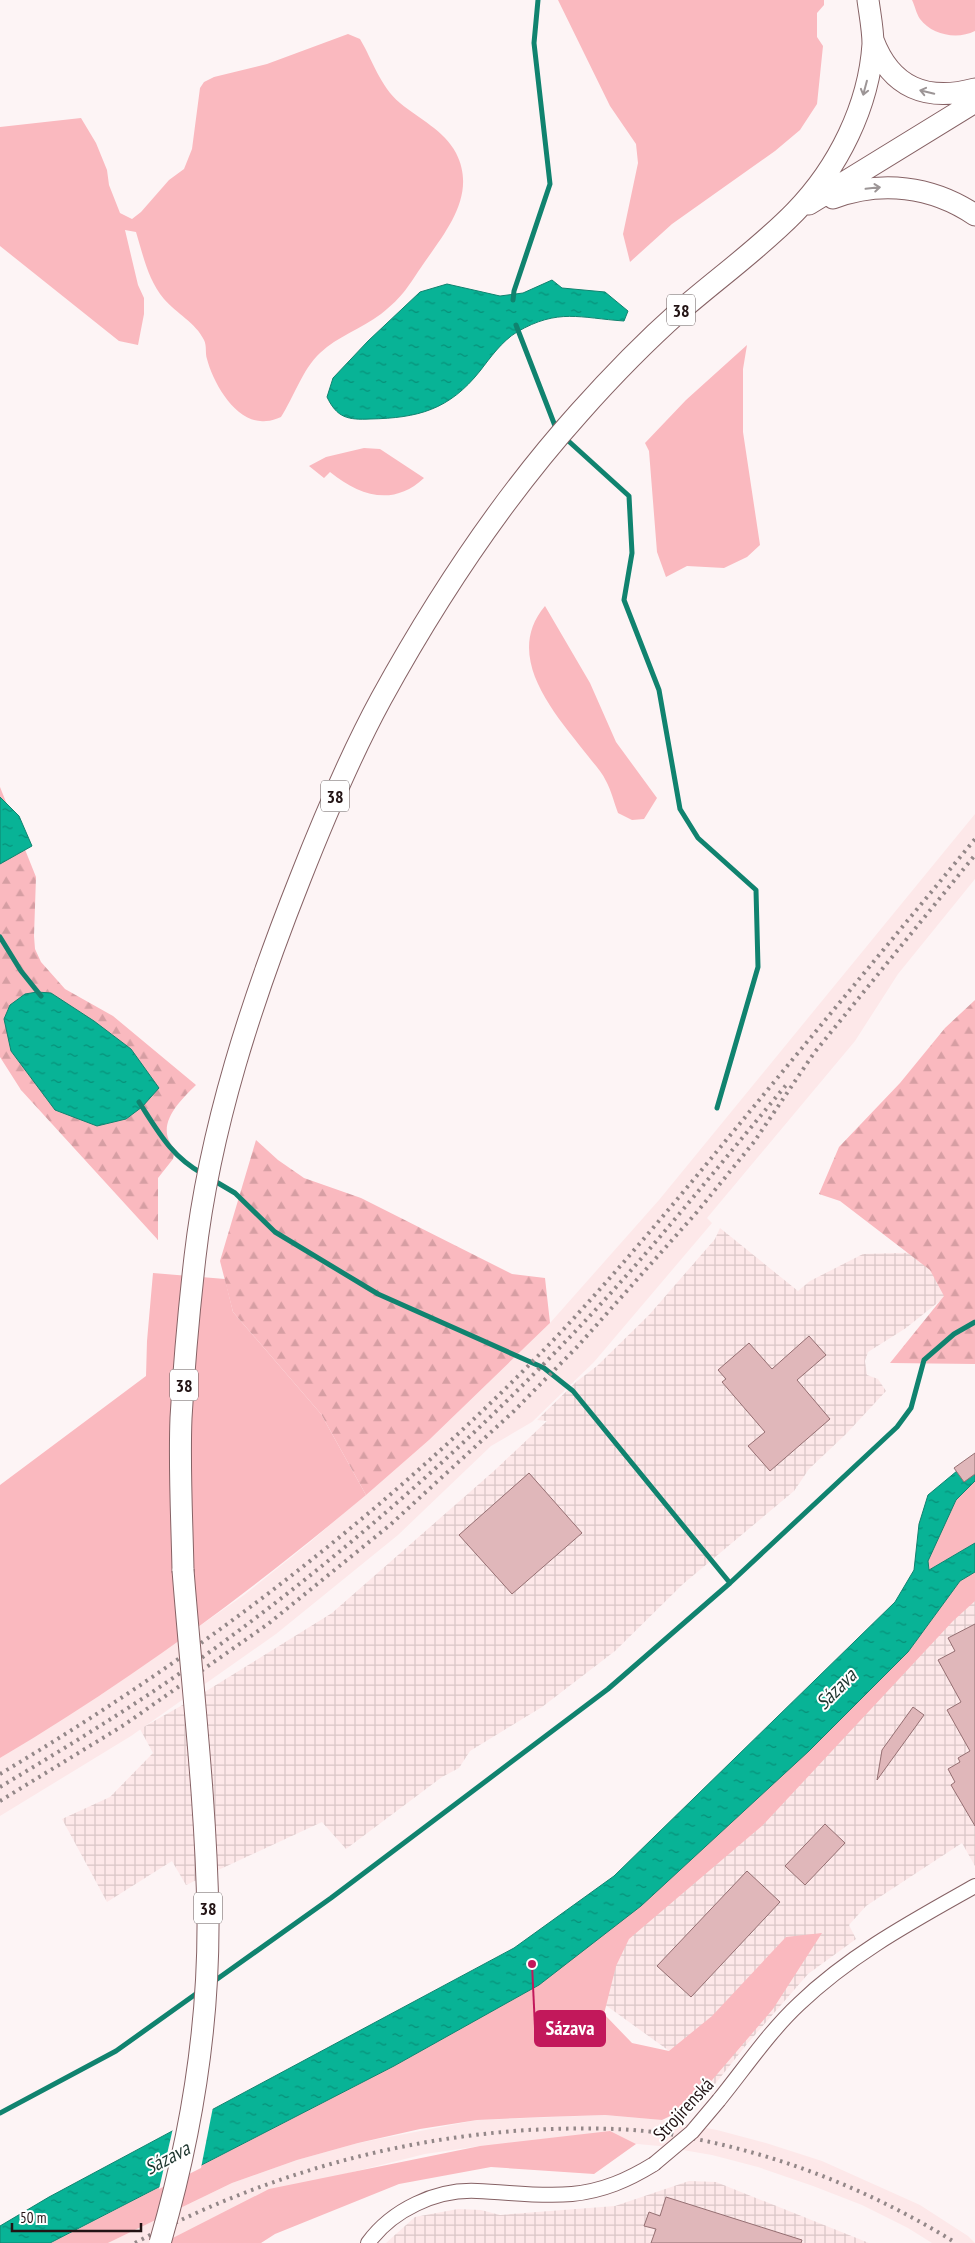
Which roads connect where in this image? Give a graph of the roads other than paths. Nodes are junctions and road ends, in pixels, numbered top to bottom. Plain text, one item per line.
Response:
1 (868, 0) edge
2 (873, 40) junction
3 (975, 89) edge
4 (975, 102) edge
5 (794, 214) junction
6 (975, 215) edge
7 (975, 1886) edge
8 (160, 2243) edge
9 (368, 2243) edge

1 - 2 main road
3 -> 2 main road
2 -> 5 main road
4 - 5 main road, 38
5 -> 6 main road
5 - 8 main road, 38, bridge
7 - 9 street, Strojírenská, bridge

